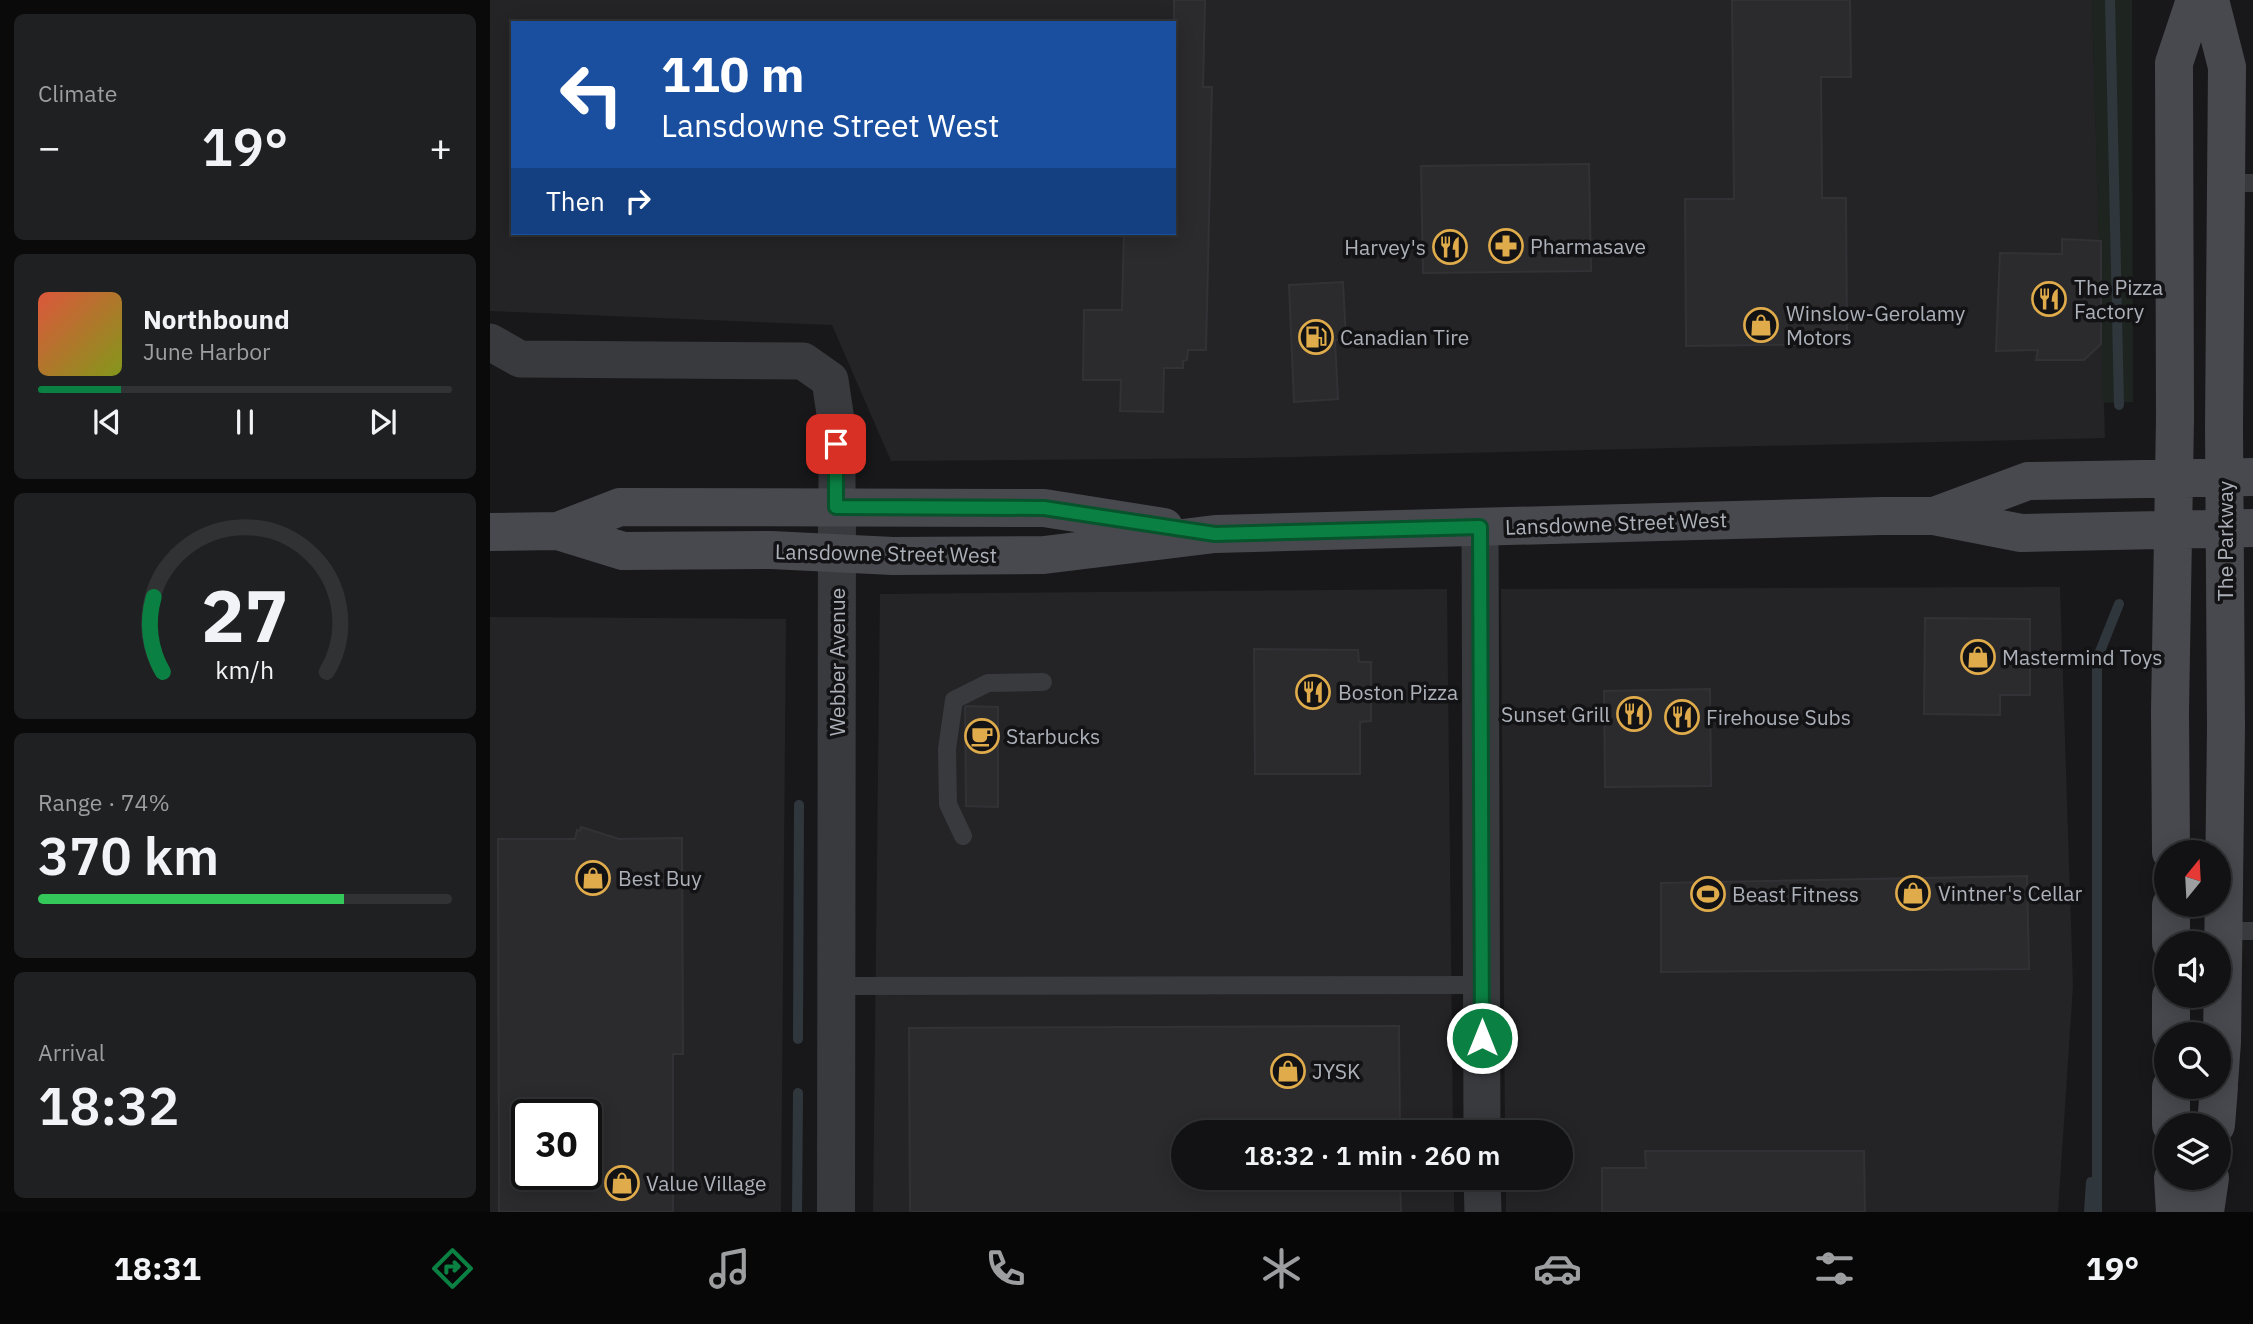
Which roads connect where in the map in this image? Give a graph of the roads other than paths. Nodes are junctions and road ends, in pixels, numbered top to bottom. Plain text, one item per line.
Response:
1 (2195, 0) edge
2 (2210, 0) edge
3 (2239, 183) edge
4 (490, 342) edge
5 (2239, 477) edge
6 (2175, 478) junction
7 (836, 507) junction
8 (1934, 516) junction
9 (1480, 527) junction
10 (2239, 529) edge
11 (2174, 530) junction
12 (558, 531) junction
13 (490, 532) edge
14 (1215, 534) junction
15 (837, 553) junction
16 (1043, 681) dead end
17 (963, 835) dead end
18 (2171, 840) edge
19 (2238, 931) edge
20 (1482, 985) junction
21 (835, 986) junction
22 (2225, 1022) edge
23 (1482, 1120) edge
24 (1482, 1190) edge
25 (2174, 1190) edge
26 (2208, 1190) edge
27 (836, 1212) edge
28 (1482, 1212) edge
29 (2175, 1212) edge
30 (2204, 1212) edge

1 - 6 main road
2 - 3 main road, The Parkway
3 - 5 main road, The Parkway
4 - 7 street, Webber Avenue
5 - 6 main road, Lansdowne Street West
5 - 10 main road, The Parkway
6 - 8 main road, Lansdowne Street West
6 - 11 main road
7 - 12 main road, Lansdowne Street West
7 - 14 main road, Lansdowne Street West
7 - 15 street, Webber Avenue
8 - 9 main road, Lansdowne Street West
8 - 11 main road, Lansdowne Street West
9 - 14 main road, Lansdowne Street West
9 - 20 street
10 - 11 main road, Lansdowne Street West
10 - 19 main road, The Parkway
11 - 18 main road
12 - 13 main road, Lansdowne Street West
12 - 15 main road, Lansdowne Street West
14 - 15 main road, Lansdowne Street West
15 - 21 street, Webber Avenue
16 - 17 lane
19 - 22 main road, The Parkway
20 - 21 lane
20 - 23 street
21 - 27 street, Webber Avenue
24 - 28 street
25 - 29 main road
26 - 30 main road

